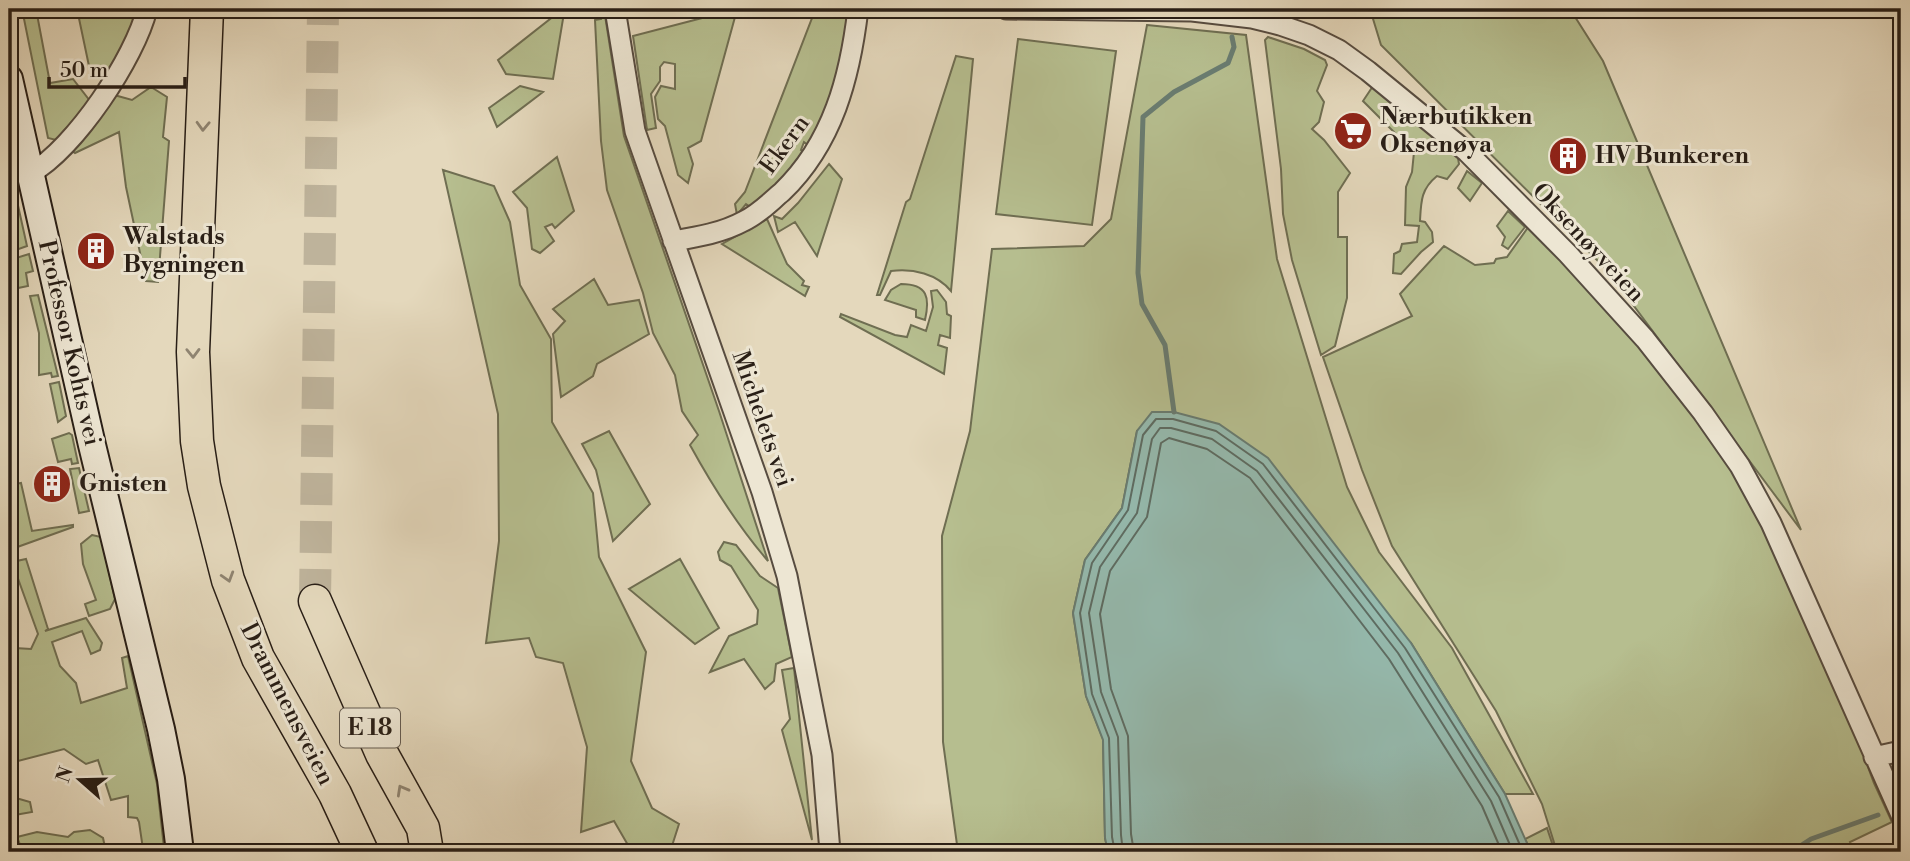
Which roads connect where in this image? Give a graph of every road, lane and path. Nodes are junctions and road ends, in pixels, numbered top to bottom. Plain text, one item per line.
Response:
1 (147, 9) edge
2 (207, 9) edge
3 (615, 9) edge
4 (858, 9) edge
5 (1006, 9) edge
6 (9, 79) edge
7 (31, 173) junction
8 (673, 241) junction
9 (314, 601) tunnel mouth
10 (1901, 751) edge
11 (1874, 757) junction
12 (1901, 815) edge
13 (180, 852) edge
14 (362, 852) edge
15 (427, 852) edge
16 (830, 852) edge

1 - 7 street
2 -> 14 highway, Drammensveien / E 18
3 - 8 street, Michelets vei
4 - 8 street, Ekern
5 - 11 street, Oksenøyveien
6 - 7 main road, Professor Kohts vei
7 - 13 main road, Professor Kohts vei
8 - 16 street, Michelets vei
15 -> 9 highway, E 18
10 - 11 street
11 - 12 street, Oksenøyveien

